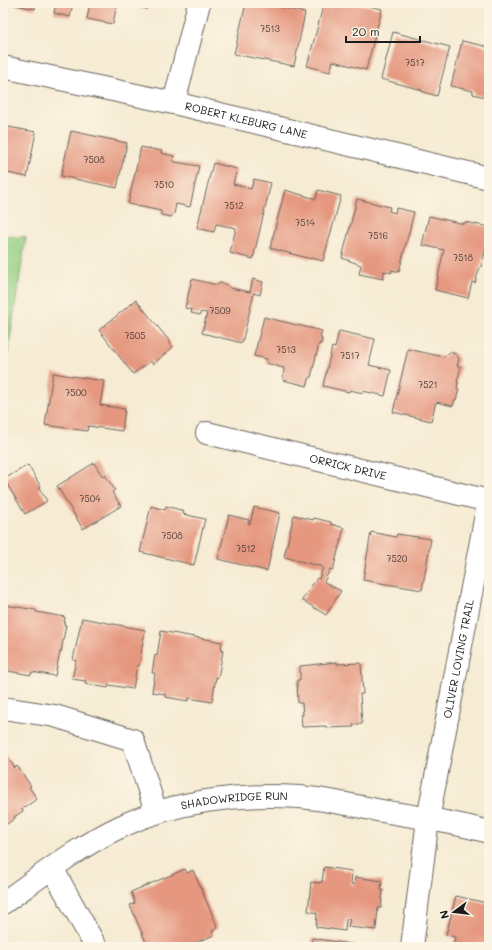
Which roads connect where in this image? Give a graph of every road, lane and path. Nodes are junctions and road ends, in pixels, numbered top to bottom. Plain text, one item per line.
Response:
1 (200, 3) edge
2 (3, 67) edge
3 (174, 103) junction
4 (489, 178) edge
5 (208, 433) dead end
6 (489, 500) edge
7 (3, 708) edge
8 (156, 812) junction
9 (428, 819) junction
10 (489, 832) edge
11 (52, 868) junction
12 (3, 903) edge
13 (96, 947) edge
14 (412, 947) edge

1 - 3 street
2 - 3 street, ROBERT KLEBURG LANE
3 - 4 street, ROBERT KLEBURG LANE
5 - 6 street, ORRICK DRIVE
6 - 9 street, OLIVER LOVING TRAIL
7 - 8 street
8 - 9 street, SHADOWRIDGE RUN
8 - 11 street, SHADOWRIDGE RUN
9 - 10 street, SHADOWRIDGE RUN
9 - 14 street, OLIVER LOVING TRAIL
11 - 12 street, SHADOWRIDGE RUN
11 - 13 street

